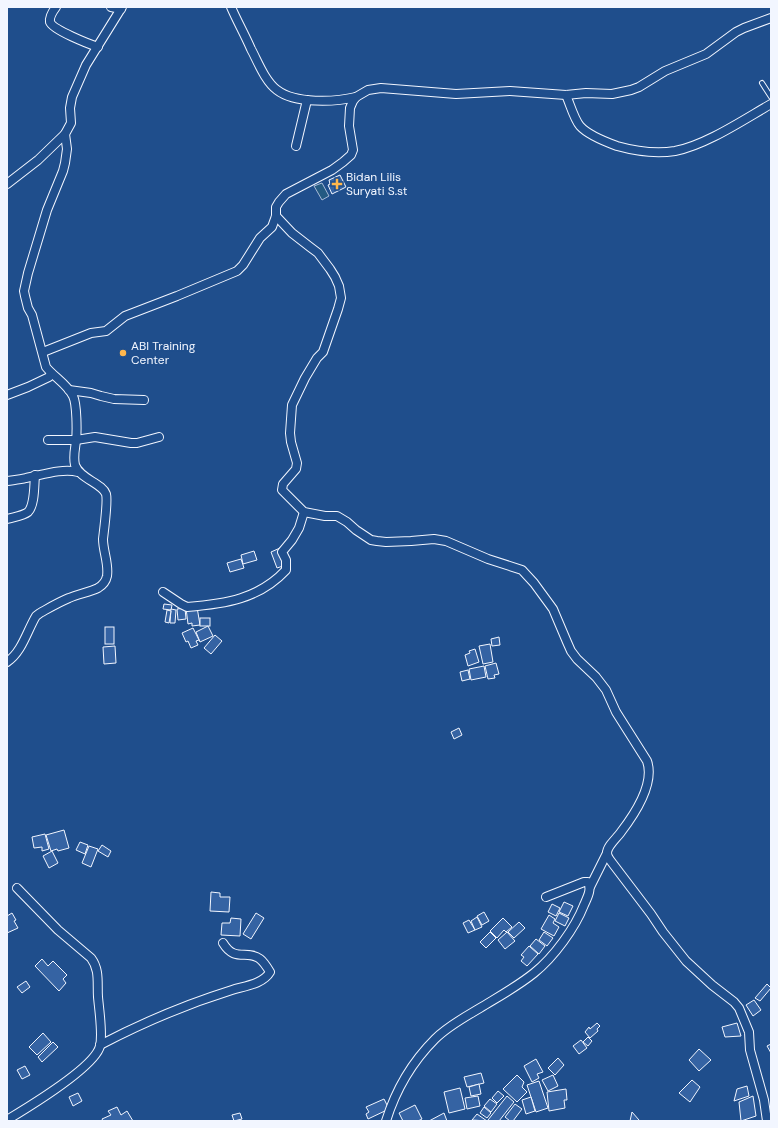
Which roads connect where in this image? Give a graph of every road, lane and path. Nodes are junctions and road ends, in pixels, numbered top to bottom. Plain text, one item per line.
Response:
1 (56, 7) edge
2 (111, 7) edge
3 (231, 7) edge
4 (121, 8) edge
5 (771, 18) edge
6 (98, 47) junction
7 (762, 83) dead end
8 (566, 95) junction
9 (356, 97) junction
10 (771, 97) edge
11 (307, 100) junction
12 (771, 104) edge
13 (65, 134) junction
14 (296, 146) dead end
15 (7, 184) edge
16 (276, 216) junction
17 (43, 352) junction
18 (51, 373) junction
19 (69, 390) junction
20 (7, 395) edge
21 (144, 400) dead end
22 (159, 437) dead end
23 (48, 440) dead end
24 (76, 440) junction
25 (78, 472) junction
26 (35, 475) junction
27 (7, 481) edge
28 (304, 512) junction
29 (7, 519) edge
30 (163, 592) dead end
31 (7, 662) edge
32 (607, 853) junction
33 (590, 887) junction
34 (17, 888) dead end
35 (546, 897) dead end
36 (223, 943) dead end
37 (100, 1045) junction
38 (7, 1120) edge
39 (386, 1121) edge
40 (767, 1121) edge

1 - 6 street
2 - 4 street
3 - 11 street
4 - 6 street
5 - 8 street
6 - 13 street
7 - 10 lane
8 - 9 street
8 - 12 street
9 - 11 street
9 - 16 street
11 - 14 street
13 - 15 street
13 - 17 street
16 - 17 street
16 - 28 street
17 - 18 street
18 - 19 street
18 - 20 street
19 - 21 street
19 - 24 street
22 - 24 street
23 - 24 street
24 - 25 street
25 - 26 street
25 - 31 street
26 - 27 street
26 - 29 street
28 - 30 street
28 - 32 street
32 - 33 street
32 - 40 street
33 - 35 street
33 - 39 street
34 - 37 street
36 - 37 street
37 - 38 street

